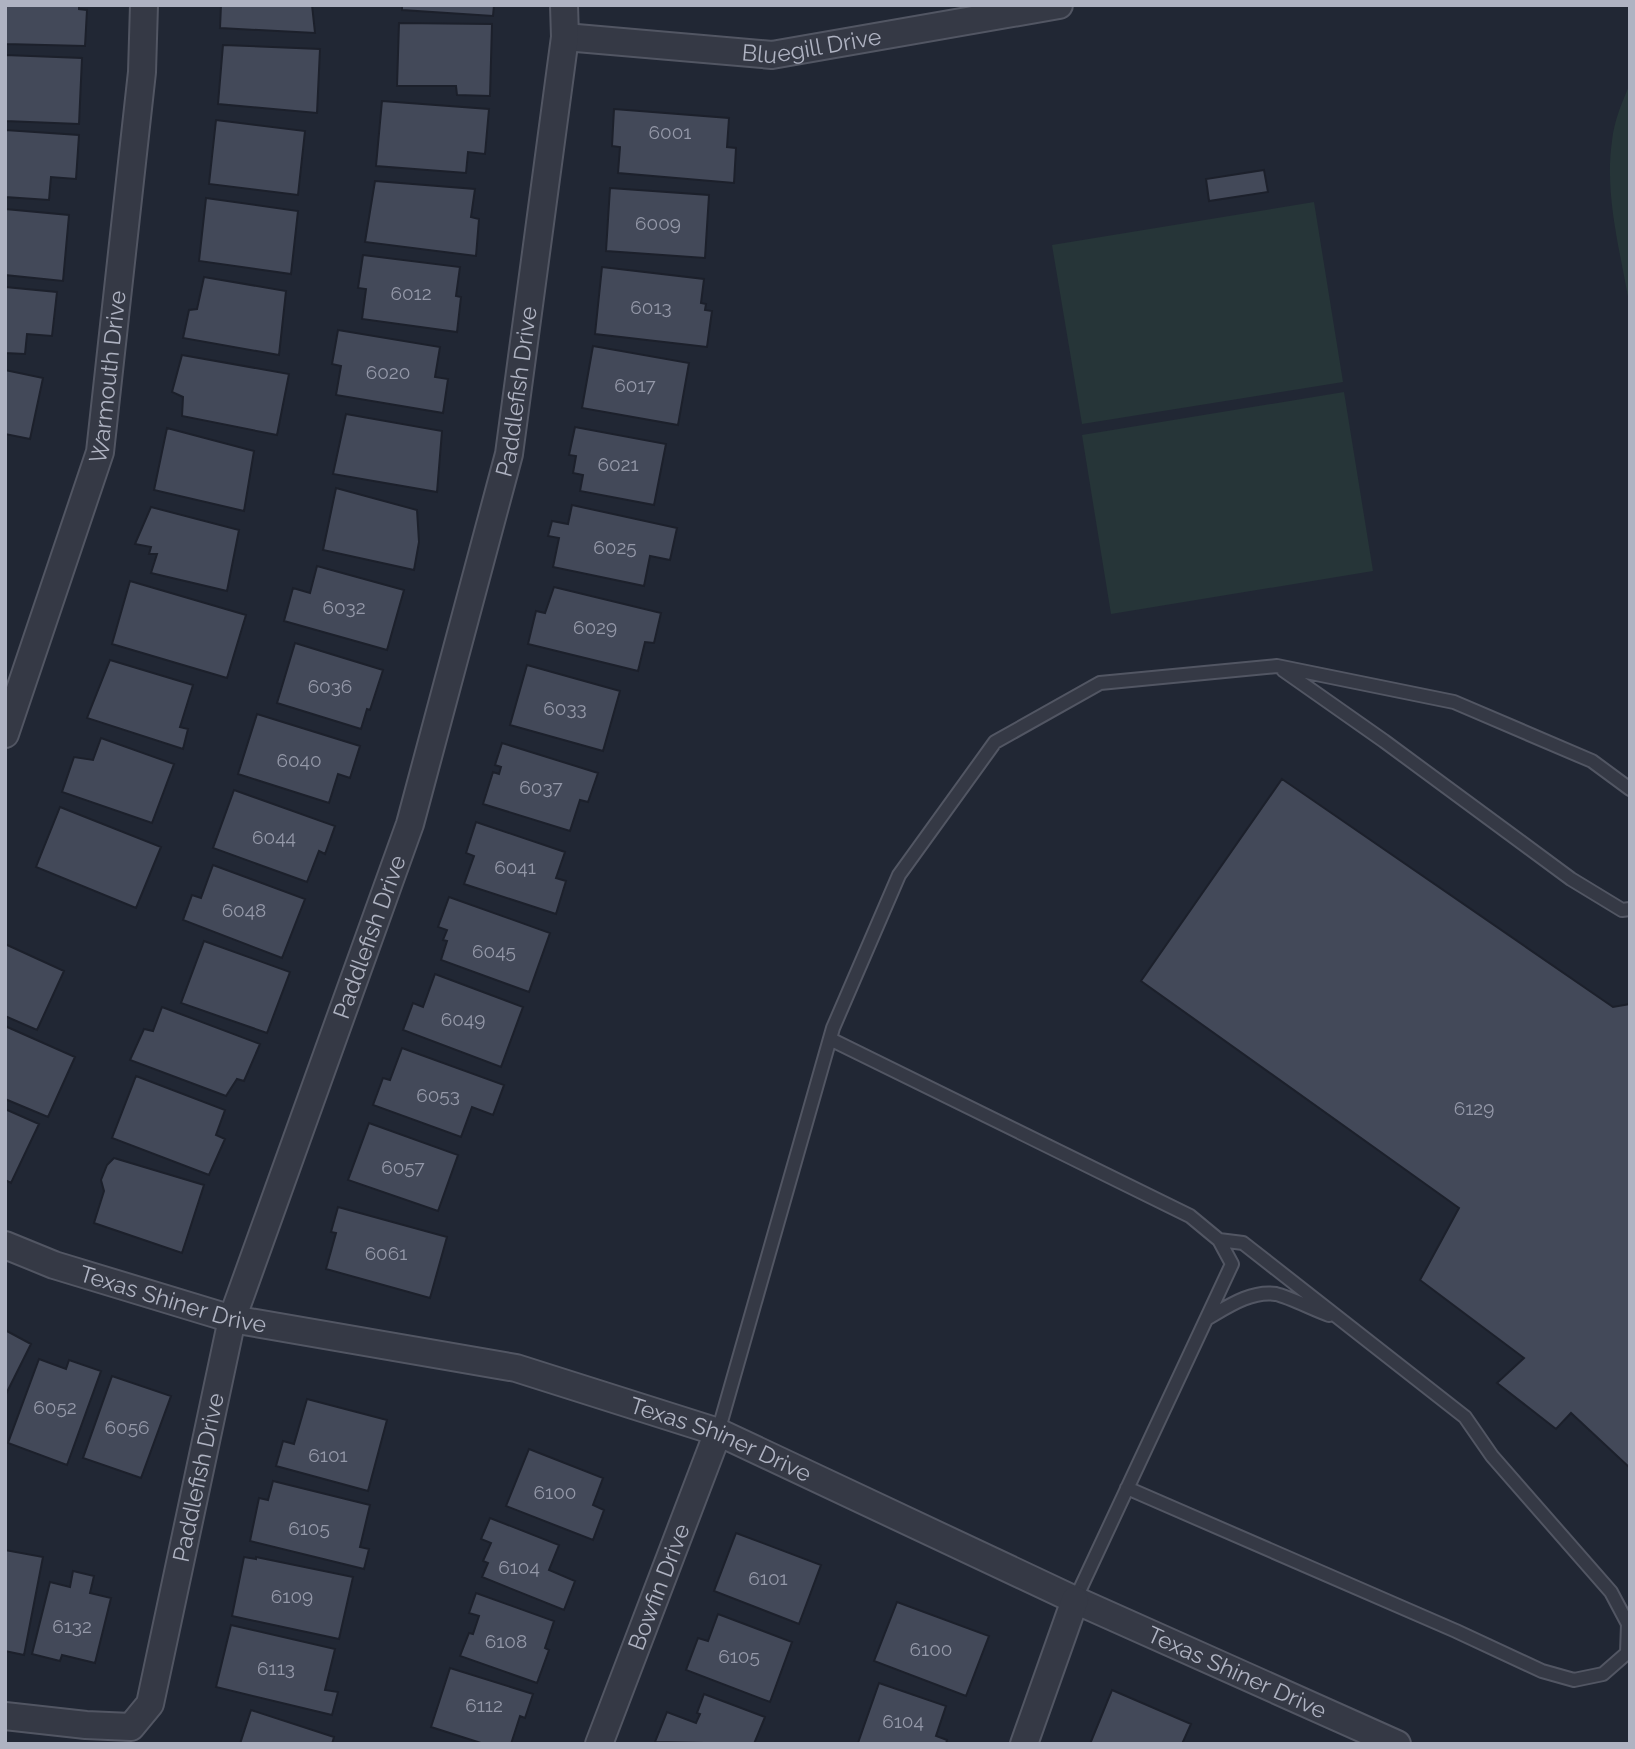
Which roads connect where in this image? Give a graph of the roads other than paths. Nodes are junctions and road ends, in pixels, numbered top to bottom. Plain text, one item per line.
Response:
1 (144, 5) edge
2 (564, 5) edge
3 (1059, 5) edge
4 (1028, 8) edge
5 (565, 37) junction
6 (1277, 666) junction
7 (5, 734) edge
8 (1630, 789) edge
9 (1630, 909) edge
10 (830, 1040) junction
11 (1219, 1240) junction
12 (5, 1245) edge
13 (1208, 1318) junction
14 (1339, 1318) junction
15 (232, 1319) junction
16 (718, 1432) junction
17 (1127, 1488) junction
18 (1075, 1600) junction
19 (5, 1716) edge
20 (599, 1744) edge
21 (1024, 1744) edge
22 (1397, 1744) edge

1 - 7 street, Warmouth Drive
2 - 5 street, Paddlefish Drive
3 - 4 street, Bluegill Drive
4 - 5 street, Bluegill Drive
5 - 15 street, Paddlefish Drive
6 - 8 lane
6 - 9 lane
6 - 10 lane
10 - 11 lane
10 - 16 lane
11 - 13 lane
11 - 14 lane
12 - 15 street, Texas Shiner Drive
13 - 14 lane
13 - 17 lane
14 - 17 lane
15 - 16 street, Texas Shiner Drive
15 - 19 street, Paddlefish Drive
16 - 18 street, Texas Shiner Drive
16 - 20 street, Bowfin Drive
17 - 18 lane
18 - 21 street
18 - 22 street, Texas Shiner Drive

